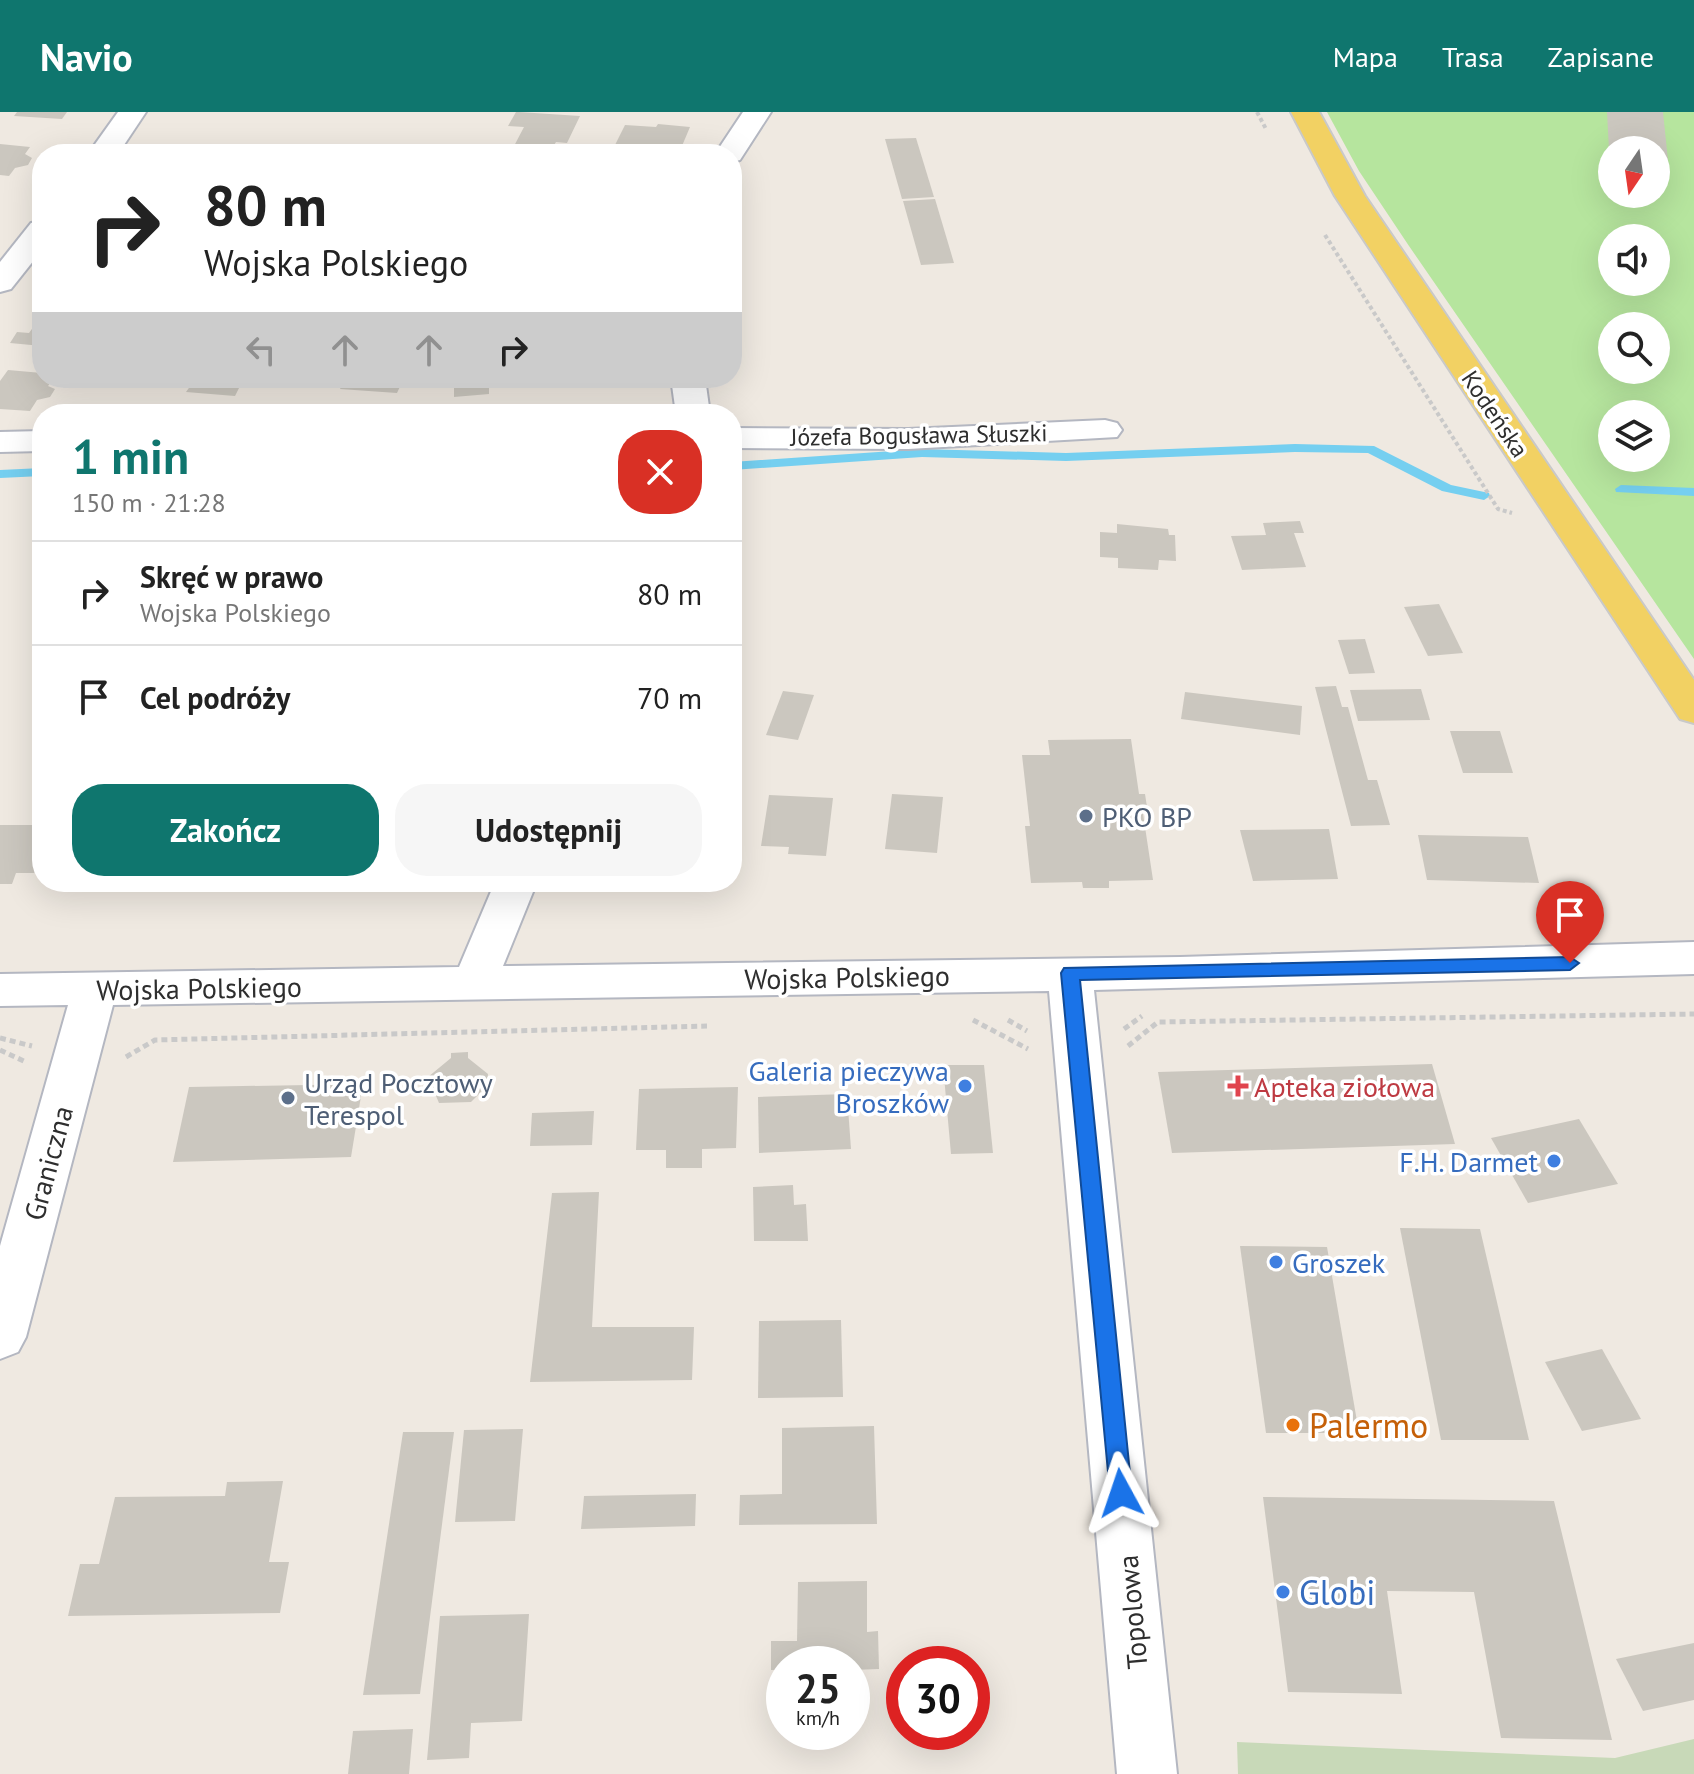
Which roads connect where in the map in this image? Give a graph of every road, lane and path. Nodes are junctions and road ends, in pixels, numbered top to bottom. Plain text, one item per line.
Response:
1 (132, 112) edge
2 (757, 112) edge
3 (1305, 112) edge
4 (110, 144) edge
5 (736, 144) edge
6 (32, 242) edge
7 (0, 282) edge
8 (1105, 430) dead end
9 (742, 438) edge
10 (32, 441) edge
11 (0, 442) edge
12 (1694, 710) edge
13 (512, 892) edge
14 (1694, 958) edge
15 (1070, 973) junction
16 (474, 984) junction
17 (95, 989) junction
18 (0, 990) edge
19 (1694, 1014) edge
20 (957, 1020) dead end
21 (710, 1026) dead end
22 (0, 1050) edge
23 (1079, 1052) junction
24 (75, 1065) junction
25 (0, 1337) edge
26 (1147, 1774) edge

1 - 4 street
2 - 5 street
3 - 12 main road, Kodeńska
6 - 7 street
8 - 9 street, Józefa Bogusława Słuszki
10 - 11 street
13 - 16 street
14 - 15 street, Wojska Polskiego
15 - 16 street, Wojska Polskiego
15 - 23 street, Topolowa
16 - 17 street, Wojska Polskiego
17 - 18 street, Wojska Polskiego
17 - 24 street, Graniczna
19 - 23 path
20 - 23 path
21 - 24 path
22 - 24 path
23 - 26 street, Topolowa
24 - 25 street, Graniczna

